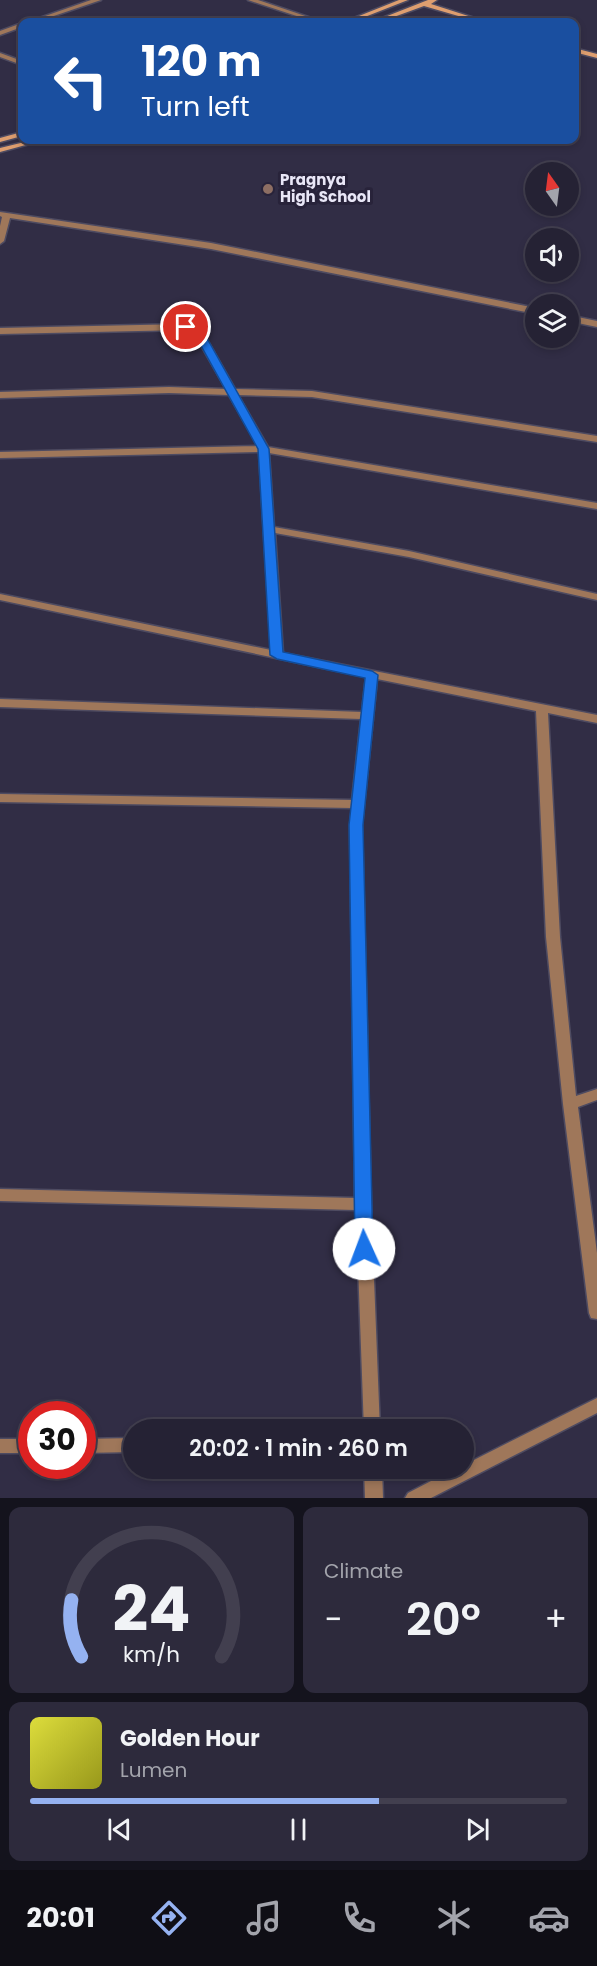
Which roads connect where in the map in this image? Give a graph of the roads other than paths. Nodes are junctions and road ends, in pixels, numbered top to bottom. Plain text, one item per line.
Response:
1 (98, 0) edge
2 (251, 0) edge
3 (405, 0) edge
4 (434, 0) edge
5 (425, 4) junction
6 (43, 18) edge
7 (307, 18) edge
8 (358, 18) edge
9 (386, 18) edge
10 (471, 18) edge
11 (18, 26) edge
12 (0, 31) edge
13 (579, 51) edge
14 (0, 55) edge
15 (597, 56) edge
16 (18, 62) edge
17 (18, 135) edge
18 (0, 140) edge
19 (24, 144) edge
20 (0, 150) edge
21 (4, 214) edge
22 (0, 241) edge
23 (525, 309) edge
24 (579, 320) edge
25 (597, 324) edge
26 (0, 330) edge
27 (230, 391) junction
28 (0, 394) edge
29 (597, 439) edge
30 (264, 449) junction
31 (0, 455) edge
32 (597, 506) edge
33 (270, 529) junction
34 (0, 597) edge
35 (597, 597) edge
36 (277, 655) junction
37 (372, 675) junction
38 (0, 703) edge
39 (542, 707) junction
40 (369, 716) junction
41 (597, 719) edge
42 (0, 798) edge
43 (358, 804) junction
44 (597, 1094) edge
45 (570, 1104) junction
46 (0, 1195) edge
47 (363, 1204) junction
48 (597, 1313) edge
49 (597, 1405) edge
50 (372, 1419) edge
51 (123, 1445) edge
52 (0, 1446) edge
53 (18, 1446) edge
54 (96, 1446) edge
55 (373, 1479) edge
56 (374, 1498) edge
57 (414, 1498) edge

1 - 6 street
2 - 7 street
3 - 8 main road
4 - 5 main road
5 - 9 main road
5 - 10 main road
11 - 12 street
13 - 15 main road
14 - 16 street
17 - 18 main road
19 - 20 main road
21 - 22 street
21 - 23 street
24 - 25 street
26 - 27 street
27 - 28 street
27 - 29 street
27 - 30 street
30 - 31 street
30 - 32 street
30 - 33 street
33 - 35 street
33 - 36 street
34 - 36 street
36 - 37 street
37 - 39 street
37 - 40 street
38 - 40 street
39 - 41 street
39 - 45 street
40 - 43 street
42 - 43 street
43 - 47 street
44 - 45 street
45 - 48 street
46 - 47 street
47 - 50 street
49 - 57 street
51 - 54 street
52 - 53 street
55 - 56 street

